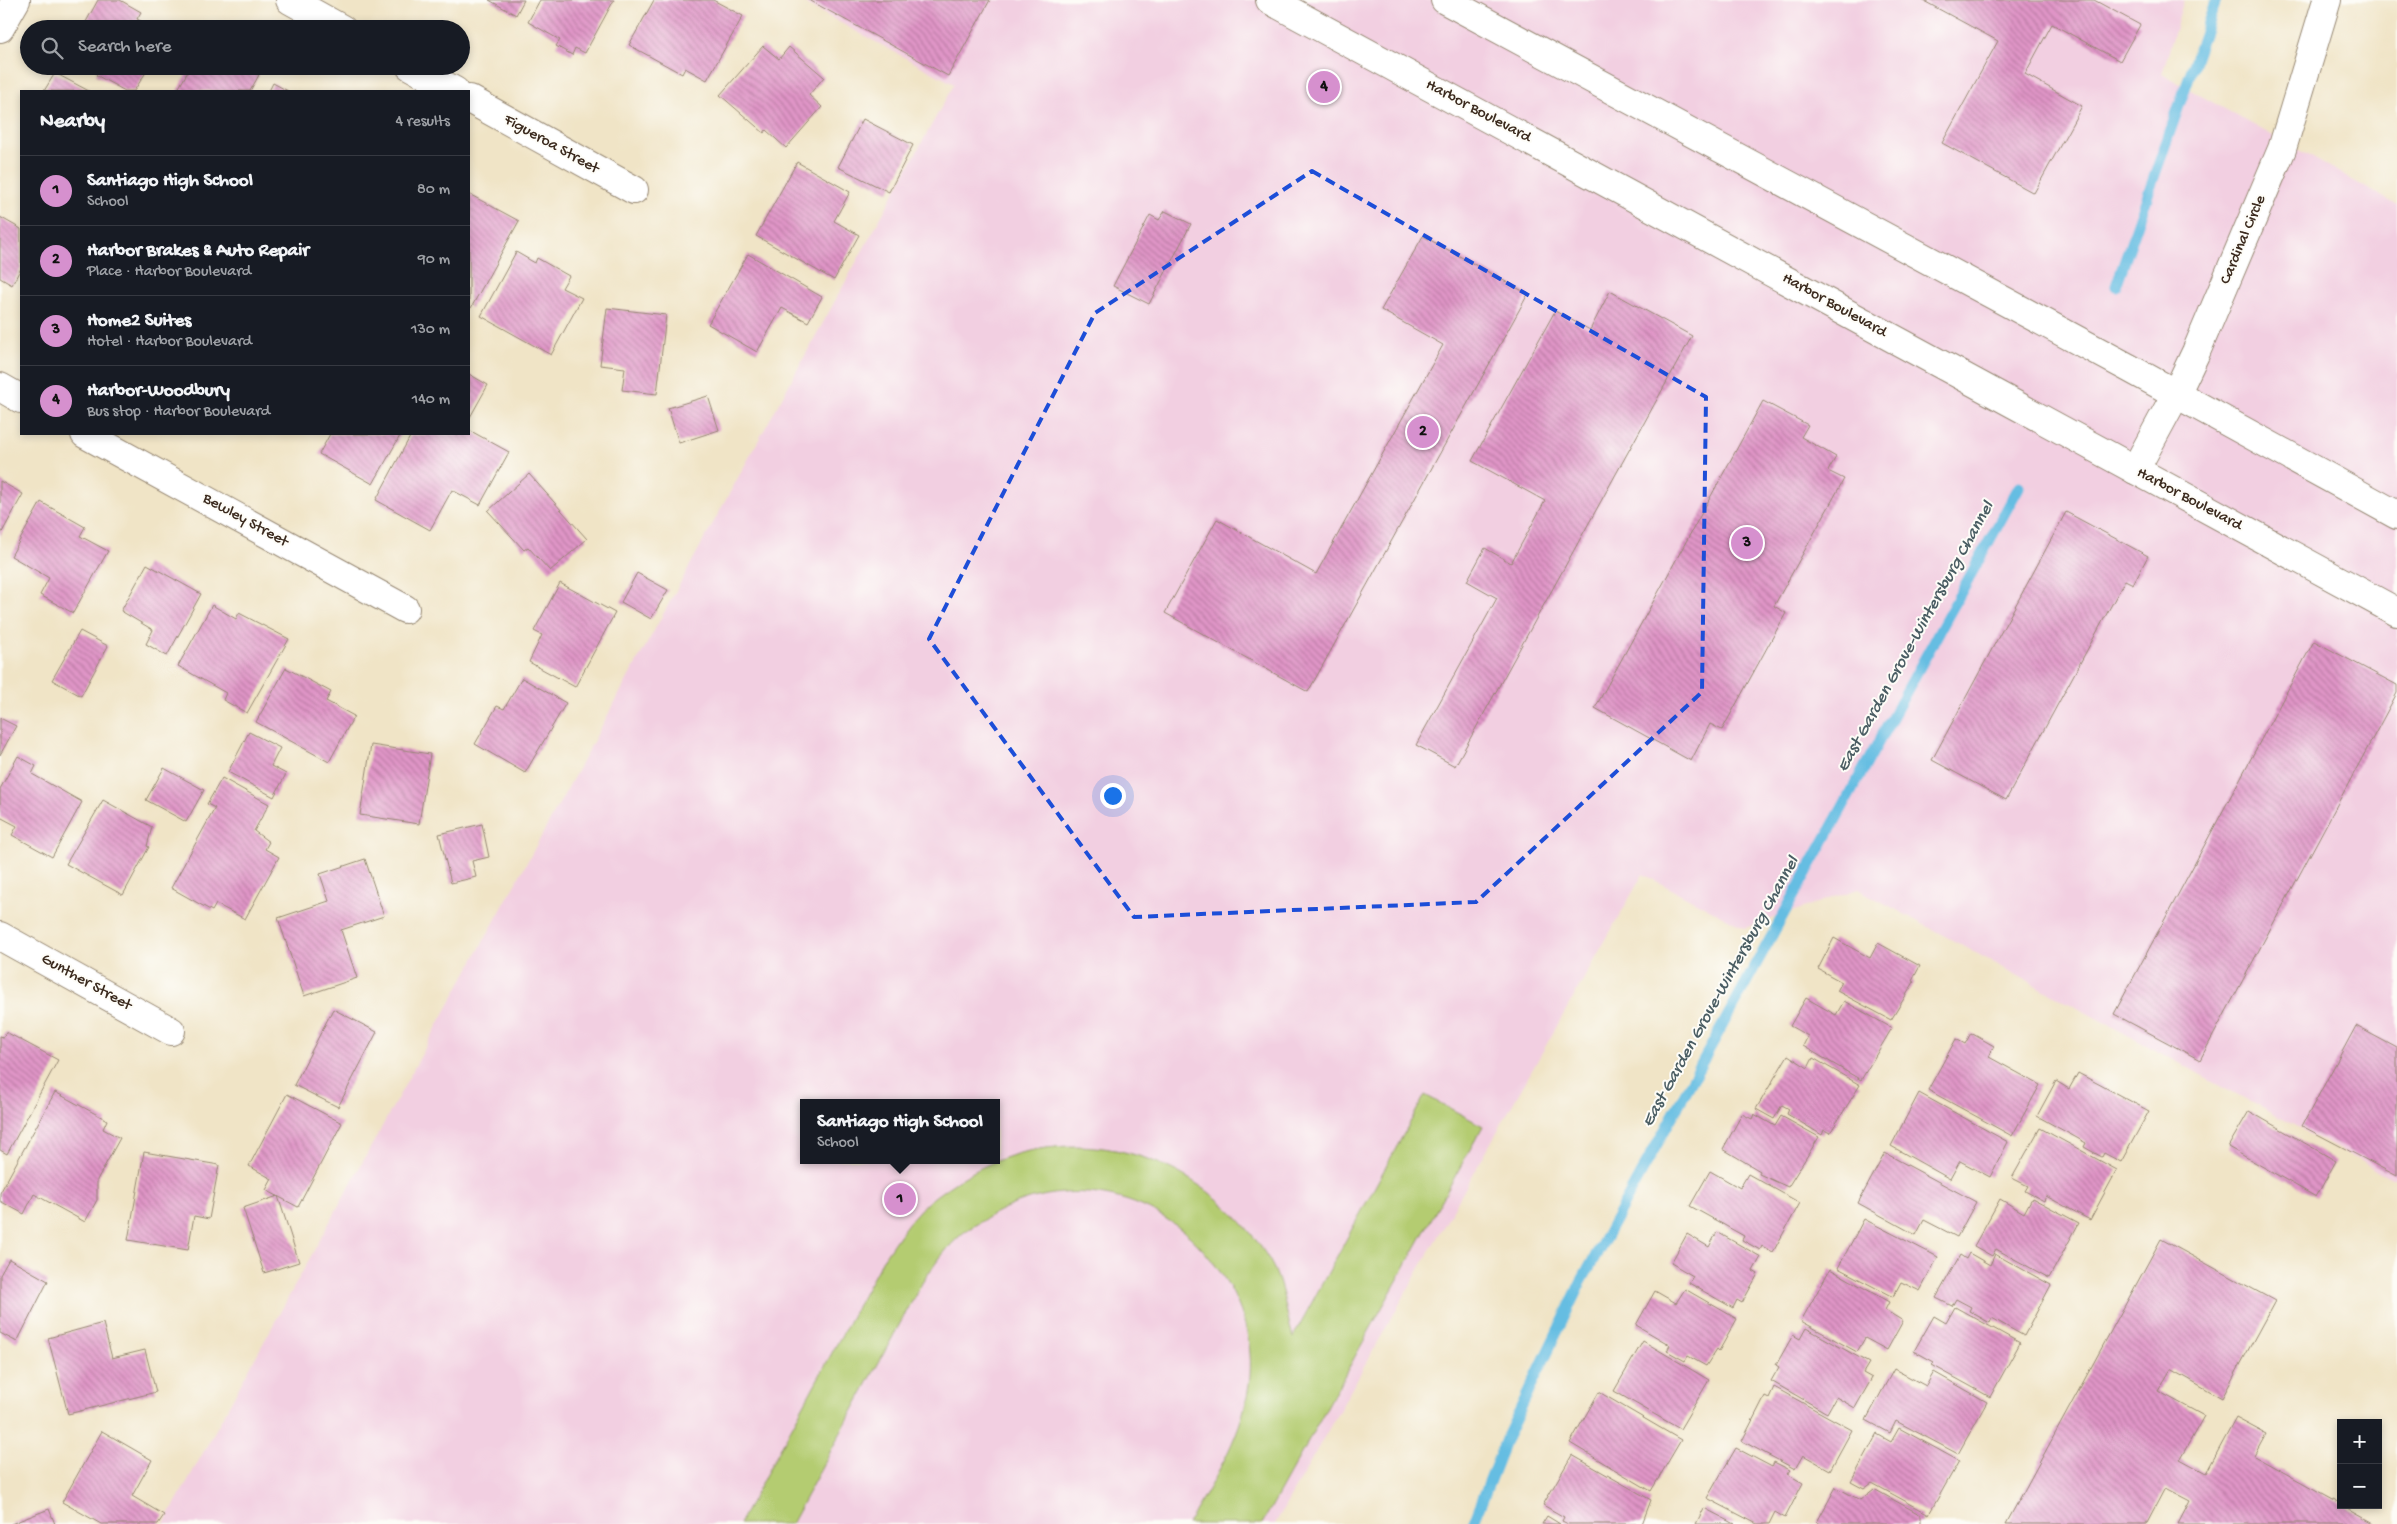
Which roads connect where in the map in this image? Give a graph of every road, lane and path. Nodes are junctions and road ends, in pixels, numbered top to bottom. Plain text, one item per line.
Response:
1 (16, 0) edge
2 (290, 0) edge
3 (1270, 0) edge
4 (1445, 0) edge
5 (2327, 0) edge
6 (1300, 7) edge
7 (326, 20) edge
8 (0, 28) edge
9 (426, 75) edge
10 (453, 90) edge
11 (470, 100) edge
12 (634, 190) dead end
13 (0, 387) edge
14 (2176, 394) junction
15 (20, 398) edge
16 (87, 435) edge
17 (2135, 470) junction
18 (2397, 515) edge
19 (405, 609) dead end
20 (2397, 612) edge
21 (0, 936) edge
22 (171, 1031) dead end

1 - 8 main road
2 - 7 main road
3 - 6 main road, Harbor Boulevard
4 - 14 main road
5 - 14 main road, Cardinal Circle
6 - 17 main road, Harbor Boulevard
9 - 10 main road
11 - 12 main road, Figueroa Street
13 - 15 main road
14 - 17 main road, Cardinal Circle
14 - 18 main road
16 - 19 main road, Bewley Street
17 - 20 main road, Harbor Boulevard
21 - 22 main road, Gunther Street

